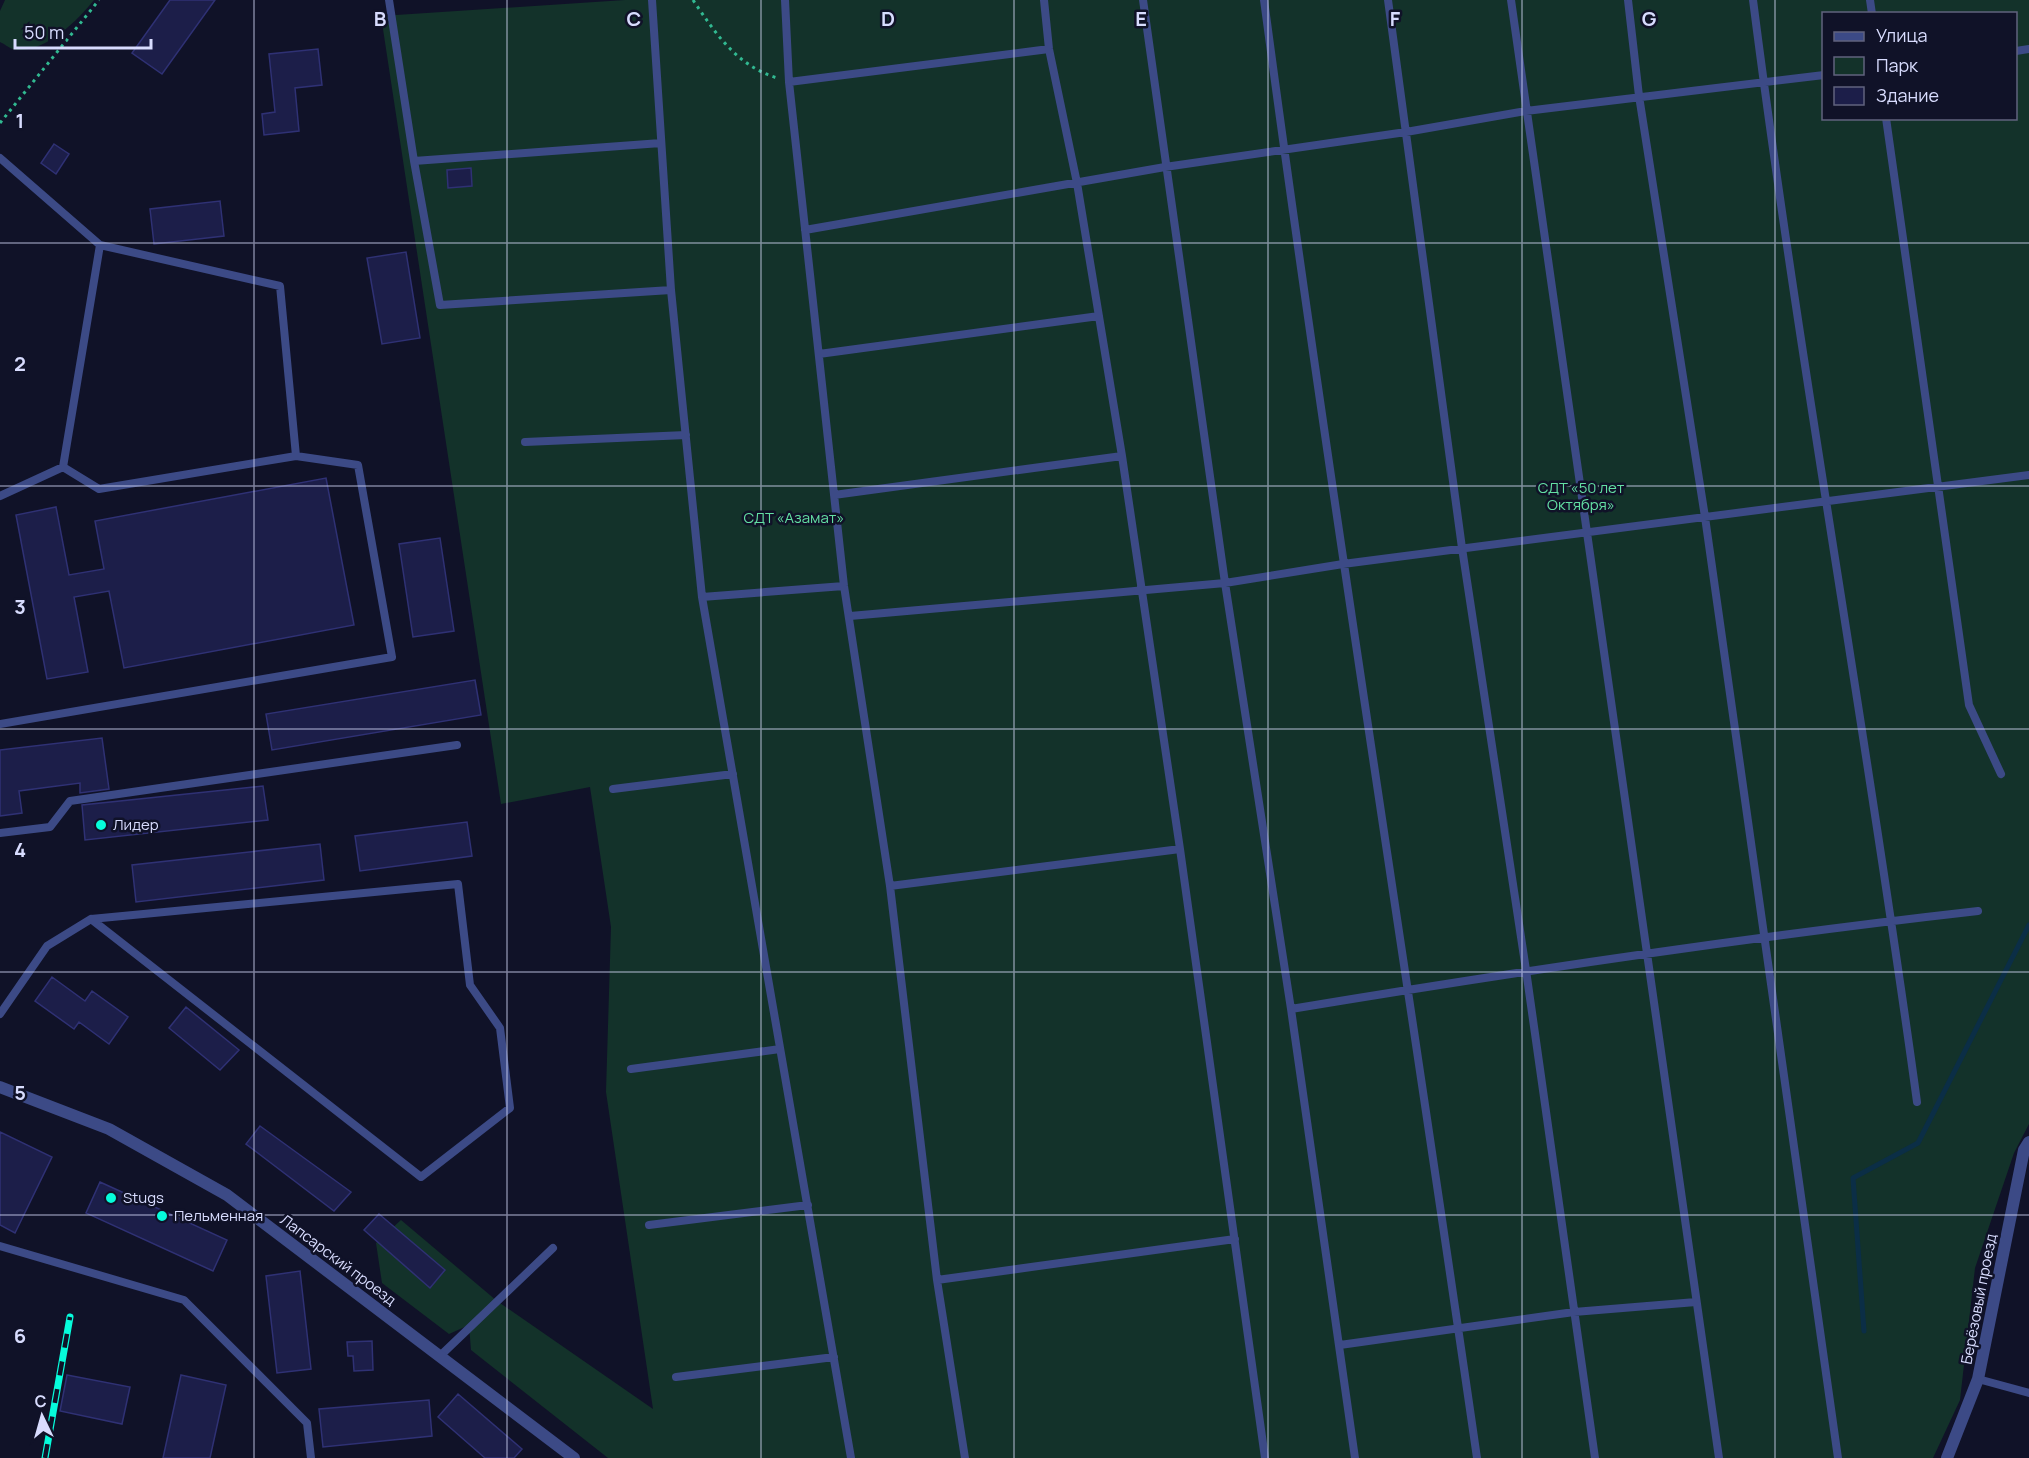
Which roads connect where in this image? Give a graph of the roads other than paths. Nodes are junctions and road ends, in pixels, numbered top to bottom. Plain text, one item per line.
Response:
1 (389, 0) edge
2 (652, 0) edge
3 (786, 0) edge
4 (1044, 0) edge
5 (1143, 0) edge
6 (1264, 0) edge
7 (1388, 0) edge
8 (1511, 0) edge
9 (1628, 0) edge
10 (1753, 0) edge
11 (1049, 49) junction
12 (1822, 75) edge
13 (1763, 81) junction
14 (789, 82) junction
15 (1639, 96) junction
16 (1527, 111) junction
17 (1887, 120) edge
18 (1406, 132) junction
19 (661, 143) junction
20 (1284, 150) junction
21 (0, 158) edge
22 (414, 161) junction
23 (1165, 167) junction
24 (1077, 183) junction
25 (805, 230) junction
26 (100, 245) junction
27 (671, 290) junction
28 (1099, 316) junction
29 (819, 354) junction
30 (686, 435) junction
31 (525, 442) dead end
32 (296, 456) junction
33 (1122, 456) junction
34 (63, 466) junction
35 (2029, 475) edge
36 (1940, 487) junction
37 (834, 495) junction
38 (0, 496) edge
39 (1824, 500) junction
40 (1705, 517) junction
41 (1586, 533) junction
42 (1462, 548) junction
43 (1343, 564) junction
44 (1225, 583) junction
45 (844, 586) junction
46 (1141, 589) junction
47 (702, 597) junction
48 (850, 616) junction
49 (0, 724) edge
50 (457, 745) dead end
51 (733, 774) junction
52 (2001, 774) dead end
53 (613, 789) dead end
54 (0, 833) edge
55 (1180, 849) junction
56 (890, 886) junction
57 (1978, 911) dead end
58 (92, 919) junction
59 (1892, 921) junction
60 (1764, 937) junction
61 (1645, 955) junction
62 (1526, 970) junction
63 (1410, 989) junction
64 (1291, 1009) junction
65 (0, 1014) edge
66 (780, 1049) junction
67 (631, 1070) dead end
68 (0, 1087) edge
69 (1917, 1102) dead end
70 (2029, 1142) edge
71 (807, 1205) junction
72 (649, 1225) dead end
73 (1235, 1239) junction
74 (0, 1246) edge
75 (553, 1248) dead end
76 (937, 1280) junction
77 (1696, 1302) junction
78 (1574, 1312) junction
79 (1459, 1328) junction
80 (1340, 1345) junction
81 (441, 1355) junction
82 (834, 1357) junction
83 (676, 1377) dead end
84 (1978, 1379) junction
85 (2029, 1393) edge
86 (311, 1458) edge
87 (574, 1458) edge
88 (851, 1458) edge
89 (964, 1458) edge
90 (1265, 1458) edge
91 (1355, 1458) edge
92 (1477, 1458) edge
93 (1595, 1458) edge
94 (1719, 1458) edge
95 (1838, 1458) edge
96 (1947, 1458) edge

1 - 22 lane
2 - 19 lane
3 - 14 lane
4 - 11 lane
5 - 23 lane
6 - 20 lane
7 - 18 lane
8 - 16 lane
9 - 15 lane
10 - 13 lane
11 - 14 lane
11 - 24 lane
12 - 13 lane
13 - 15 lane
13 - 39 lane
14 - 25 lane
15 - 16 lane
15 - 40 lane
16 - 18 lane
16 - 41 lane
17 - 36 lane
18 - 20 lane
18 - 42 lane
19 - 22 lane
19 - 27 lane
20 - 23 lane
20 - 43 lane
21 - 26 lane
22 - 27 lane
23 - 24 lane
23 - 44 lane
24 - 25 lane
24 - 28 lane
25 - 29 lane
26 - 32 lane
26 - 34 lane
27 - 30 lane
28 - 29 lane
28 - 33 lane
29 - 37 lane
30 - 31 lane
30 - 47 lane
32 - 34 lane
32 - 49 lane
33 - 37 lane
33 - 46 lane
34 - 38 lane
35 - 36 lane
36 - 39 lane
36 - 52 lane
37 - 45 lane
39 - 40 lane
39 - 59 lane
40 - 41 lane
40 - 60 lane
41 - 42 lane
41 - 61 lane
42 - 43 lane
42 - 62 lane
43 - 44 lane
43 - 63 lane
44 - 46 lane
44 - 64 lane
45 - 47 lane
45 - 48 lane
46 - 48 lane
46 - 55 lane
47 - 51 lane
48 - 56 lane
50 - 54 lane
51 - 53 lane
51 - 66 lane
55 - 56 lane
55 - 73 lane
56 - 76 lane
57 - 59 lane
58 - 58 lane
58 - 65 lane
59 - 60 lane
59 - 69 lane
60 - 61 lane
60 - 95 lane
61 - 62 lane
61 - 77 lane
62 - 63 lane
62 - 78 lane
63 - 64 lane
63 - 79 lane
64 - 80 lane
66 - 67 lane
66 - 71 lane
68 - 81 street, Лапсарский проезд
70 - 84 street, Берёзовый проезд
71 - 72 lane
71 - 82 lane
73 - 76 lane
73 - 90 lane
74 - 86 lane
75 - 81 lane
76 - 89 lane
77 - 78 lane
77 - 94 lane
78 - 79 lane
78 - 93 lane
79 - 80 lane
79 - 92 lane
80 - 91 lane
81 - 87 street, Лапсарский проезд
82 - 83 lane
82 - 88 lane
84 - 85 lane
84 - 96 street, Берёзовый проезд

